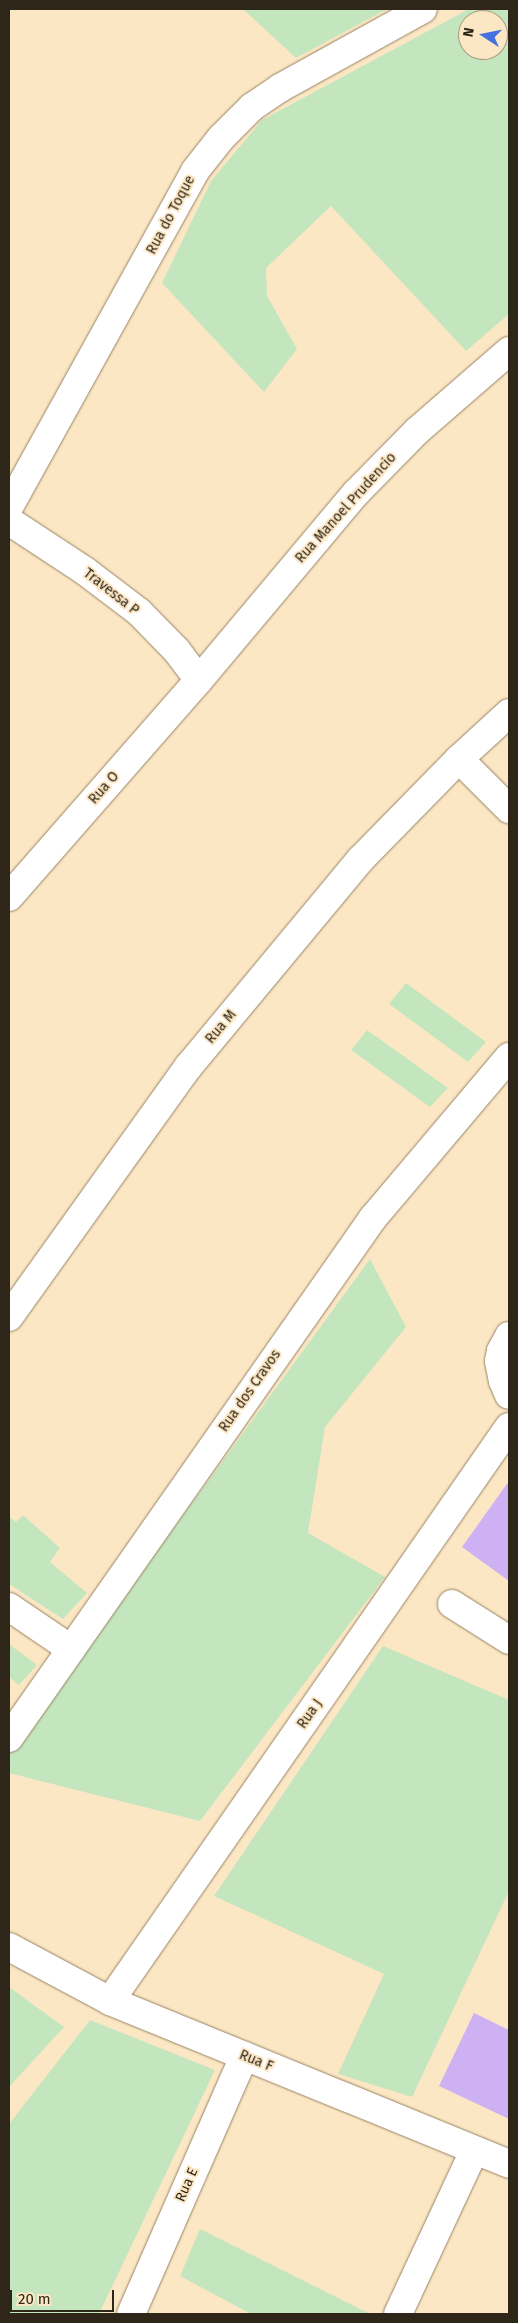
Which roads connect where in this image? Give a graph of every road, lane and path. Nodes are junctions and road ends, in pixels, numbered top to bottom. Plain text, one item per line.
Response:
1 (423, 9) edge
2 (509, 351) edge
3 (9, 507) edge
4 (9, 521) edge
5 (199, 680) junction
6 (509, 713) edge
7 (459, 759) junction
8 (509, 809) edge
9 (9, 897) edge
10 (509, 1058) edge
11 (9, 1317) edge
12 (505, 1343) edge
13 (509, 1395) edge
14 (509, 1427) edge
15 (452, 1604) dead end
16 (9, 1607) edge
17 (509, 1640) edge
18 (71, 1649) junction
19 (9, 1738) edge
20 (9, 1947) edge
21 (110, 2001) junction
22 (244, 2056) junction
23 (474, 2150) junction
24 (509, 2164) edge
25 (130, 2314) edge
26 (398, 2314) edge

1 - 3 street, Rua do Toque
2 - 5 street, Rua Manoel Prudencio
4 - 5 street, Travessa P
5 - 9 street, Rua O
6 - 7 street, Rua M
7 - 8 street
7 - 11 street, Rua M
10 - 18 street, Rua dos Cravos
12 - 13 street
14 - 21 street, Rua J
15 - 17 street
16 - 18 street
18 - 19 street, Rua dos Cravos
20 - 21 street, Rua F
21 - 22 street, Rua F
22 - 23 street, Rua F
22 - 25 street, Rua E
23 - 24 street, Rua F
23 - 26 street

